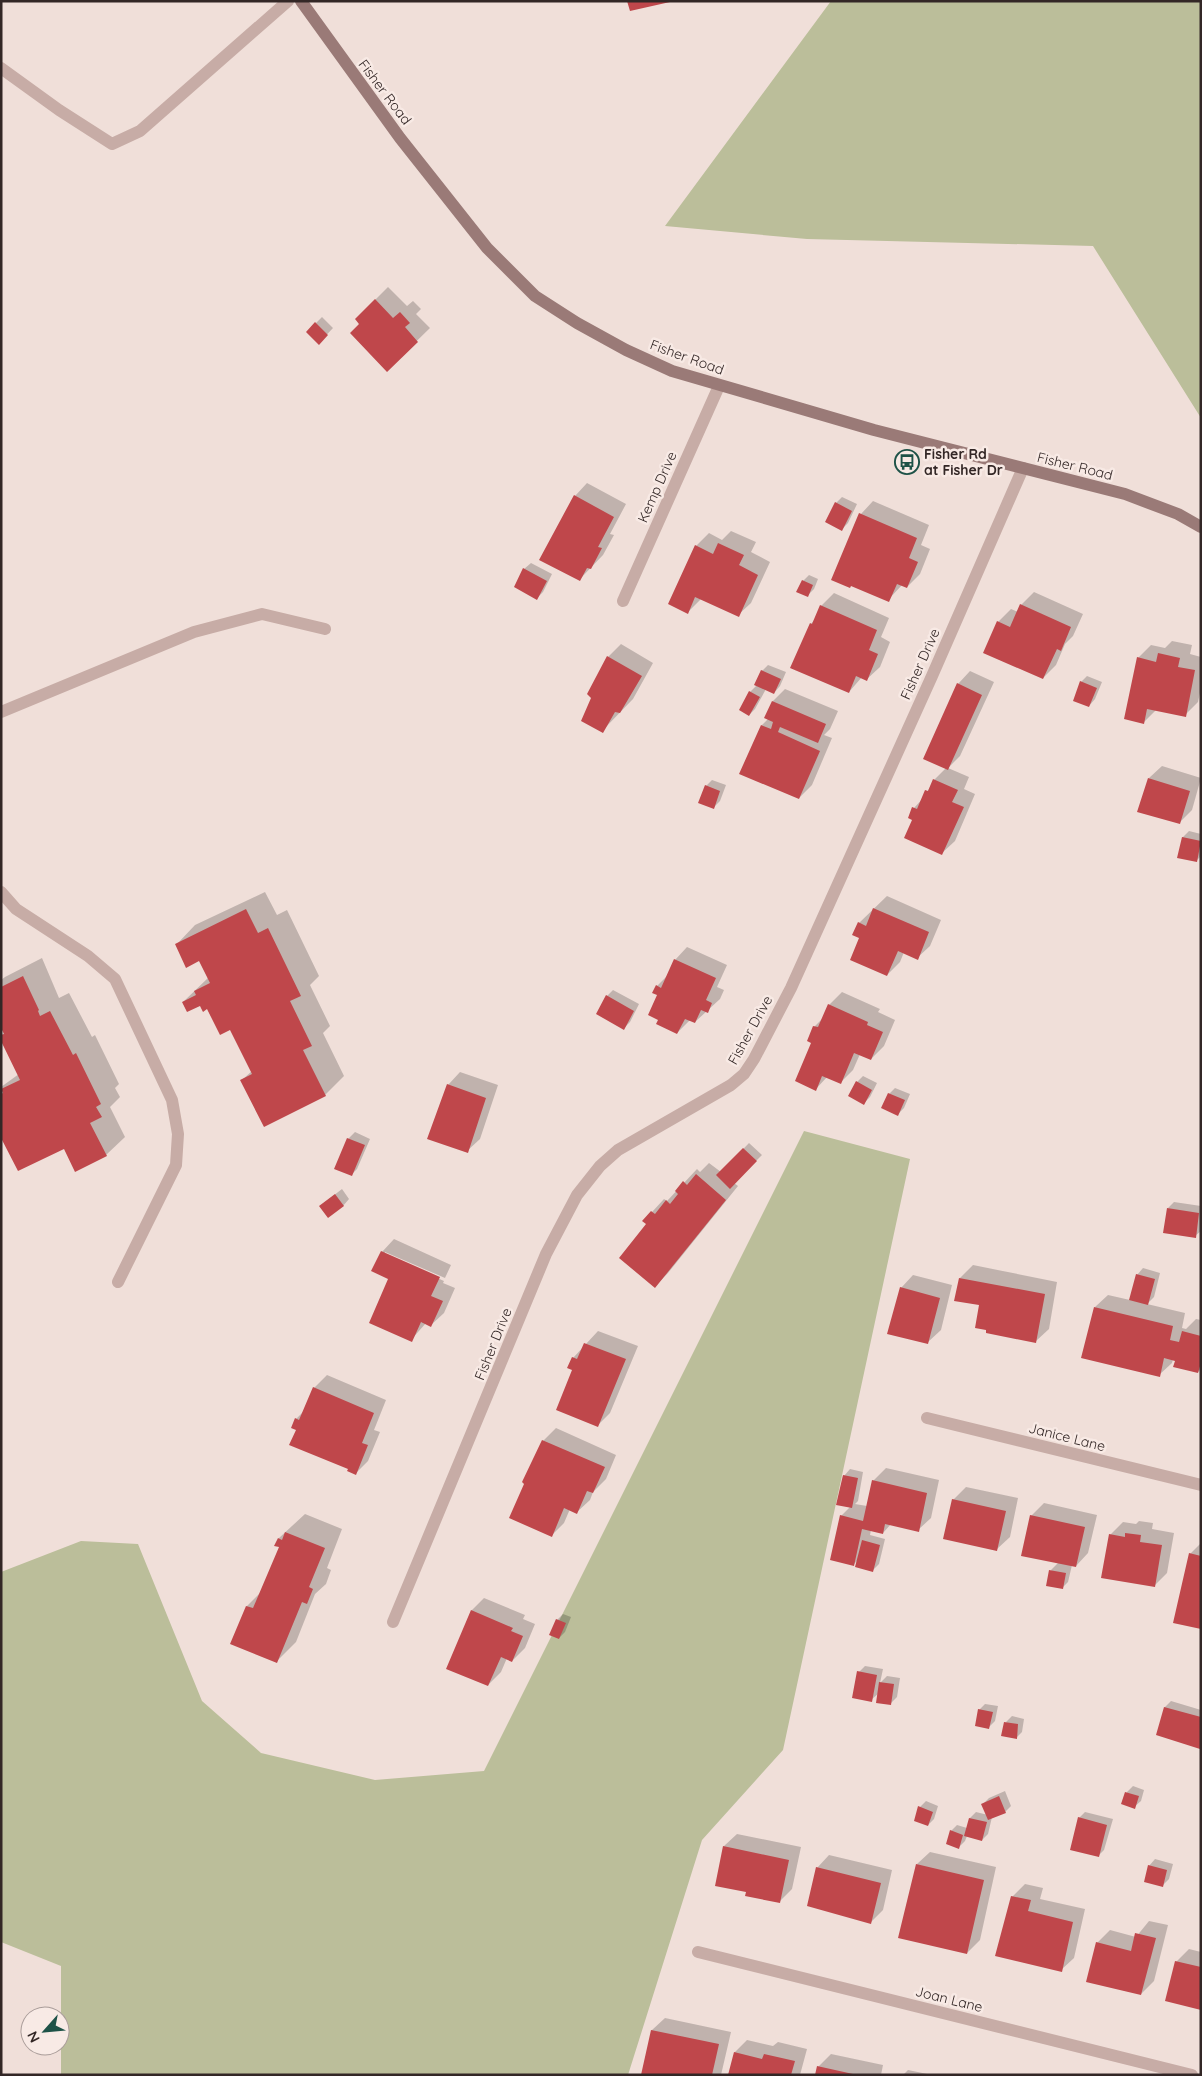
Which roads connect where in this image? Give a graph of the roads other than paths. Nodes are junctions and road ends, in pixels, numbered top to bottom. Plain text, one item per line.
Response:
1 (288, 1) edge
2 (301, 1) edge
3 (1, 68) edge
4 (719, 386) junction
5 (1023, 468) junction
6 (1201, 528) edge
7 (623, 601) dead end
8 (325, 629) dead end
9 (1, 712) edge
10 (1, 892) edge
11 (118, 1282) dead end
12 (927, 1418) dead end
13 (1201, 1485) edge
14 (393, 1622) dead end
15 (698, 1952) dead end
16 (1192, 2075) edge

1 - 3 street
2 - 4 street, Fisher Road
4 - 5 street, Fisher Road
4 - 7 street, Kemp Drive
5 - 6 street, Fisher Road
5 - 14 street, Fisher Drive
8 - 9 street
10 - 11 street
12 - 13 street, Janice Lane
15 - 16 street, Joan Lane

